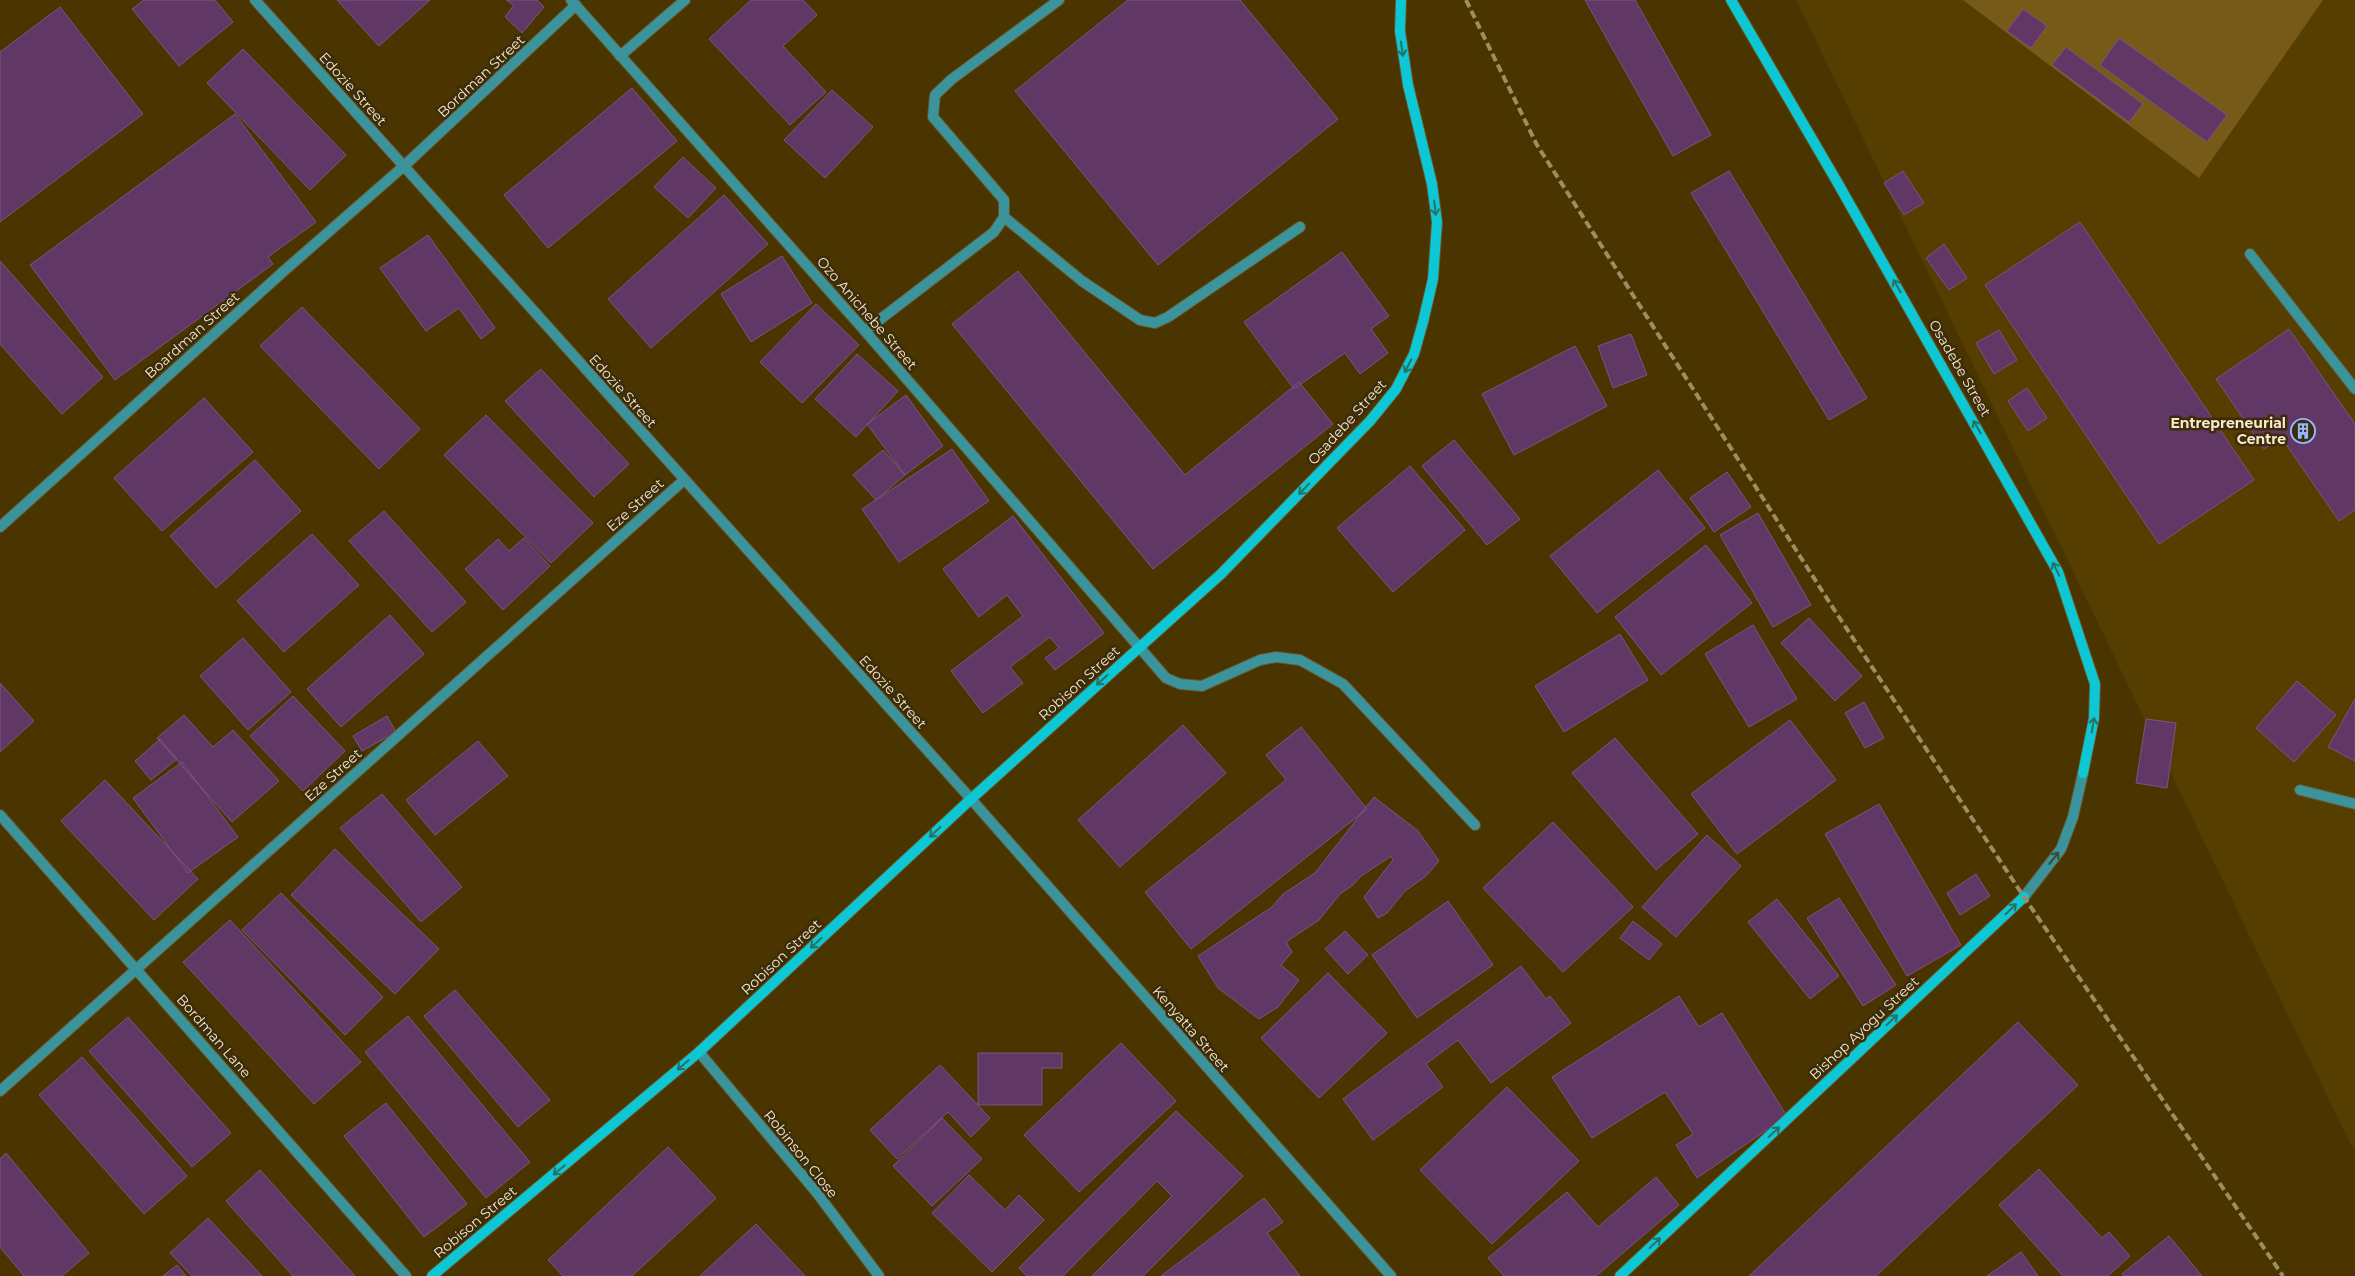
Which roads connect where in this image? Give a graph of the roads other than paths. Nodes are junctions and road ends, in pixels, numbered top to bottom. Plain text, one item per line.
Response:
1 (255, 0) edge
2 (684, 0) edge
3 (1059, 0) edge
4 (1401, 0) edge
5 (1731, 0) edge
6 (574, 3) edge
7 (620, 56) junction
8 (404, 166) junction
9 (1004, 217) junction
10 (1300, 227) dead end
11 (2250, 254) dead end
12 (865, 331) junction
13 (2355, 389) edge
14 (684, 480) junction
15 (0, 527) edge
16 (1138, 648) junction
17 (2083, 773) joint
18 (2300, 790) dead end
19 (970, 799) junction
20 (2355, 804) edge
21 (0, 815) edge
22 (1475, 825) dead end
23 (2024, 896) joint
24 (136, 968) junction
25 (699, 1052) junction
26 (0, 1091) edge
27 (406, 1276) edge
28 (432, 1276) edge
29 (879, 1276) edge
30 (1391, 1276) edge
31 (1620, 1276) edge

1 - 8 street, Edozie Street
2 - 7 street
3 - 9 street
4 -> 16 main road, Osadebe Street
17 -> 5 main road, Osadebe Street
6 - 7 street, Ozo Anichebe Street
6 - 8 street, Bordman Street
7 - 12 street, Ozo Anichebe Street
8 - 14 street, Edozie Street
8 - 15 street, Boardman Street
9 - 10 street
9 - 12 street
11 - 13 street
12 - 16 street, Ozo Anichebe Street
14 - 19 street, Edozie Street
14 - 24 street, Eze Street
16 -> 19 main road, Robison Street
16 - 22 street, Ozo Anichebe Street
23 -> 17 street, Bishop Ayogu Street
18 - 20 street
19 -> 25 main road, Robison Street
19 - 30 street, Kenyatta Street
21 - 24 street, Bordman Lane
31 -> 23 main road, Bishop Ayogu Street
24 - 26 street, Eze Street
24 - 27 street, Bordman Lane
25 -> 28 main road, Robison Street
25 - 29 street, Robinson Close

